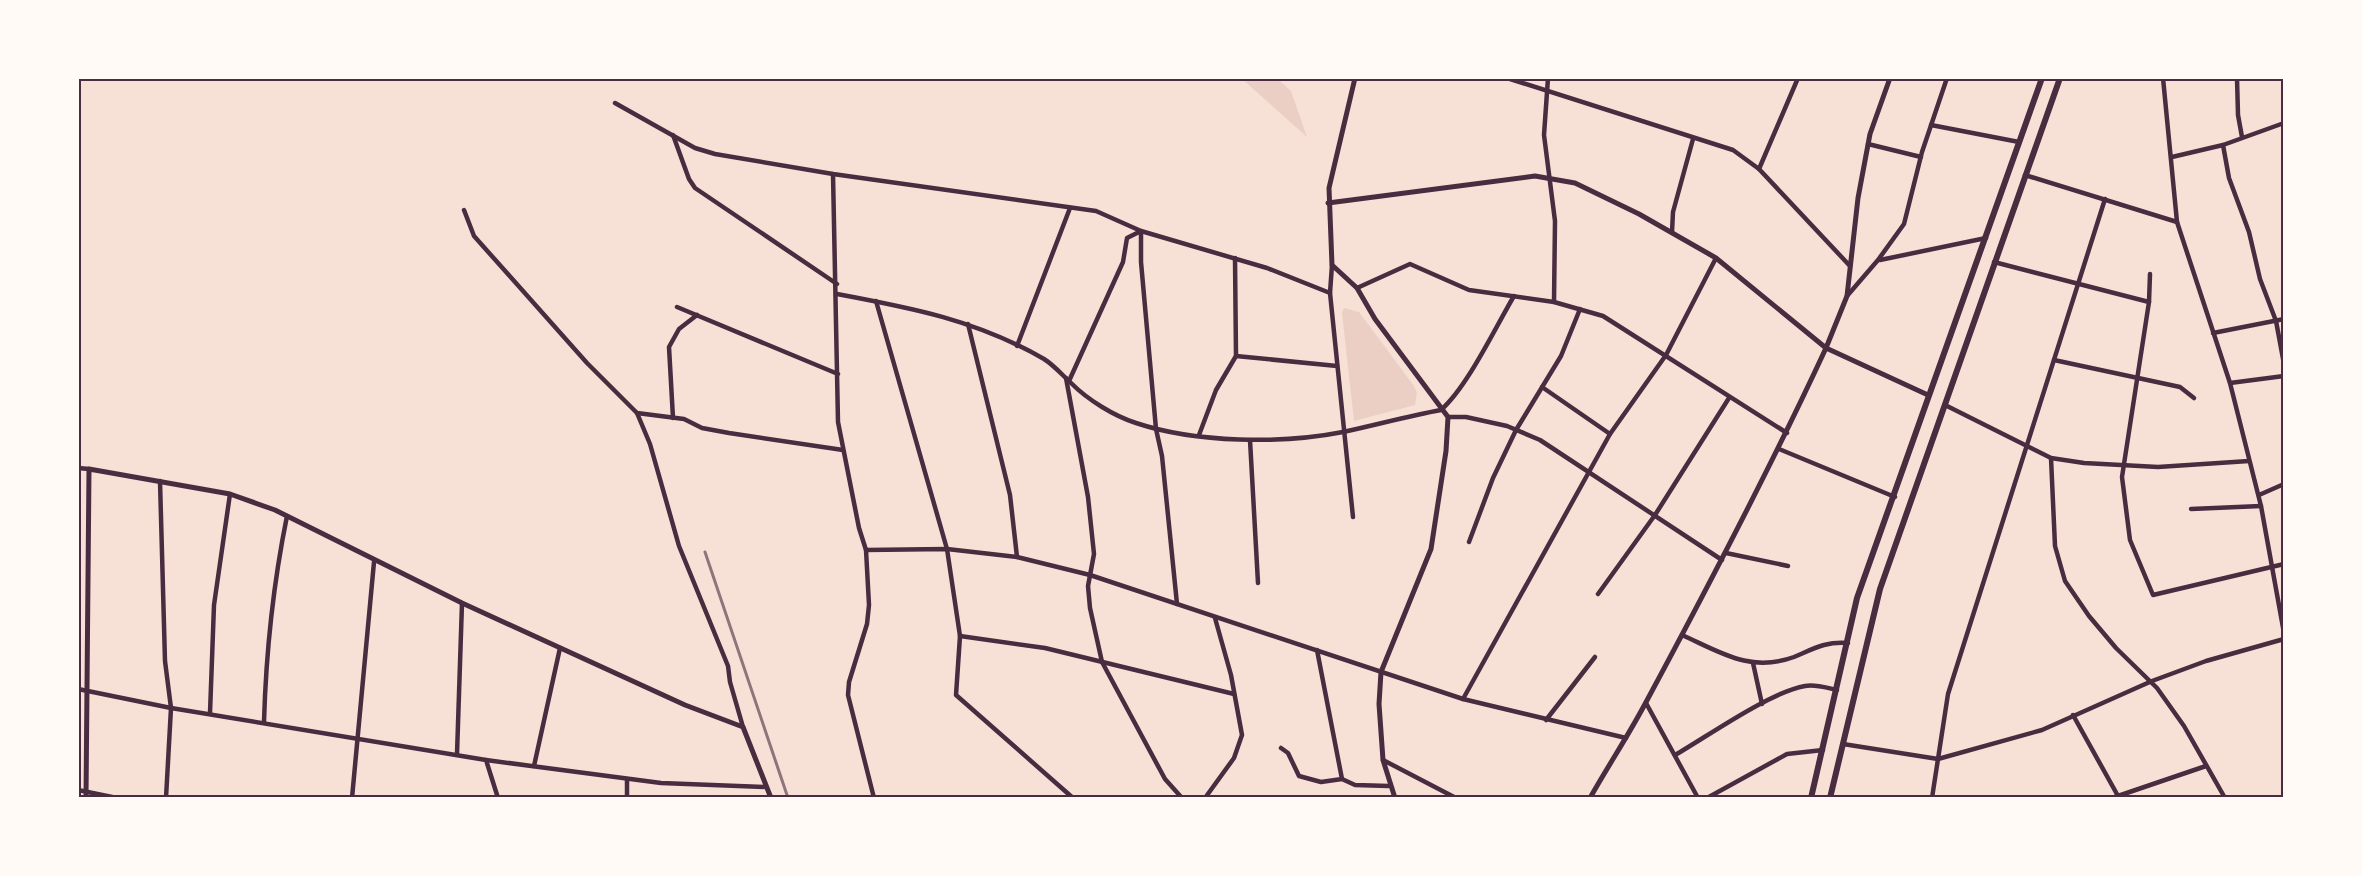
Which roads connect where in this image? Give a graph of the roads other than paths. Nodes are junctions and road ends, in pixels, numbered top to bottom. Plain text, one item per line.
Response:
1 (1355, 78) edge
2 (1507, 78) edge
3 (1548, 78) edge
4 (1798, 78) edge
5 (1890, 78) edge
6 (1947, 78) edge
7 (2042, 78) edge
8 (2060, 78) edge
9 (2163, 78) edge
10 (2237, 78) edge
11 (1546, 92) junction
12 (615, 103) dead end
13 (2284, 123) edge
14 (1931, 125) junction
15 (672, 135) junction
16 (2242, 137) junction
17 (1694, 139) junction
18 (2019, 142) junction
19 (1868, 144) junction
20 (2223, 146) junction
21 (1921, 157) junction
22 (2172, 157) junction
23 (1759, 169) junction
24 (833, 174) junction
25 (2025, 175) junction
26 (1549, 177) junction
27 (2105, 198) junction
28 (1328, 203) junction
29 (1070, 208) junction
30 (464, 210) dead end
31 (2177, 222) junction
32 (1141, 231) junction
33 (1672, 232) junction
34 (1986, 238) junction
35 (1235, 258) junction
36 (1716, 258) junction
37 (1878, 260) junction
38 (1994, 262) junction
39 (1332, 265) junction
40 (1850, 266) junction
41 (2150, 274) dead end
42 (2078, 283) junction
43 (837, 284) junction
44 (1357, 288) junction
45 (1330, 293) junction
46 (837, 294) junction
47 (1514, 296) junction
48 (1847, 296) junction
49 (876, 301) junction
50 (1554, 302) junction
51 (2149, 302) junction
52 (676, 307) dead end
53 (1580, 309) junction
54 (697, 315) junction
55 (2284, 319) edge
56 (2276, 321) junction
57 (968, 324) junction
58 (2213, 333) junction
59 (1017, 346) junction
60 (1826, 348) junction
61 (1666, 355) junction
62 (1236, 356) junction
63 (2054, 360) junction
64 (2284, 364) edge
65 (1337, 366) junction
66 (838, 375) junction
67 (1066, 376) junction
68 (2284, 376) edge
69 (2138, 378) junction
70 (1069, 381) junction
71 (2230, 383) junction
72 (1542, 387) junction
73 (1928, 395) junction
74 (1729, 398) junction
75 (2194, 398) dead end
76 (1945, 405) junction
77 (1441, 410) junction
78 (637, 412) junction
79 (1448, 417) junction
80 (673, 418) junction
81 (1156, 429) junction
82 (1516, 430) junction
83 (1344, 432) junction
84 (1787, 433) junction
85 (1610, 434) junction
86 (1199, 435) junction
87 (1250, 440) junction
88 (2026, 447) junction
89 (1779, 449) junction
90 (843, 450) junction
91 (2051, 458) junction
92 (2249, 461) junction
93 (2123, 466) junction
94 (78, 468) edge
95 (89, 469) junction
96 (1588, 474) junction
97 (160, 480) junction
98 (2284, 484) edge
99 (230, 494) junction
100 (2259, 495) junction
101 (1895, 498) junction
102 (2261, 506) junction
103 (2191, 509) dead end
104 (1655, 515) junction
105 (287, 516) junction
106 (1353, 516) dead end
107 (1469, 542) dead end
108 (947, 549) junction
109 (867, 550) junction
110 (1726, 553) junction
111 (1017, 557) junction
112 (1722, 560) junction
113 (374, 562) junction
114 (2284, 564) edge
115 (1788, 566) dead end
116 (2271, 566) junction
117 (1090, 575) junction
118 (1258, 583) dead end
119 (1598, 594) dead end
120 (462, 603) junction
121 (1177, 604) junction
122 (1215, 618) junction
123 (2284, 633) edge
124 (1682, 634) junction
125 (960, 636) junction
126 (2284, 639) edge
127 (1848, 643) junction
128 (560, 648) junction
129 (1317, 650) junction
130 (1595, 657) dead end
131 (1102, 662) junction
132 (1753, 663) junction
133 (1382, 672) junction
134 (2152, 681) junction
135 (78, 689) edge
136 (86, 690) junction
137 (1837, 690) junction
138 (1234, 693) junction
139 (1463, 699) junction
140 (1646, 703) junction
141 (1762, 704) junction
142 (171, 708) junction
143 (210, 713) junction
144 (2073, 715) junction
145 (1546, 720) junction
146 (264, 722) junction
147 (743, 727) junction
148 (357, 738) junction
149 (1626, 738) junction
150 (1843, 744) junction
151 (1281, 748) dead end
152 (1823, 750) junction
153 (458, 754) junction
154 (1675, 755) junction
155 (486, 759) junction
156 (1938, 759) junction
157 (1383, 760) junction
158 (534, 766) junction
159 (2206, 766) junction
160 (627, 779) junction
161 (1342, 779) junction
162 (1389, 786) junction
163 (766, 787) junction
164 (78, 790) edge
165 (86, 795) edge
166 (2115, 797) edge
167 (117, 798) edge
168 (166, 798) edge
169 (352, 798) edge
170 (498, 798) edge
171 (627, 798) edge
172 (771, 798) edge
173 (874, 798) edge
174 (1073, 798) edge
175 (1182, 798) edge
176 (1205, 798) edge
177 (1395, 798) edge
178 (1455, 798) edge
179 (1590, 798) edge
180 (1698, 798) edge
181 (1707, 798) edge
182 (1810, 798) edge
183 (1830, 798) edge
184 (1932, 798) edge
185 (2225, 798) edge

1 - 28 street
2 - 11 street
3 - 11 street
4 - 23 street
5 - 19 street
6 - 14 street
7 - 18 main road
8 - 25 main road
9 - 22 street
10 - 16 street
11 - 17 street
11 - 26 street
12 - 15 street
13 - 16 street
14 - 18 street
14 - 21 street
15 - 24 street
15 - 43 street
16 - 20 street
17 - 23 street
17 - 33 street
18 - 34 main road
19 - 21 street
19 - 40 street
20 - 22 street
20 - 56 street
21 - 37 street
22 - 31 street
23 - 40 street
24 - 29 street
24 - 43 street
25 - 27 street
25 - 38 main road
26 - 28 street
26 - 33 street
26 - 50 street
27 - 31 street
27 - 42 street
28 - 39 street
29 - 32 street
29 - 59 street
30 - 78 street
31 - 58 street
32 - 35 street
32 - 70 street
32 - 81 street
33 - 36 street
34 - 37 street
34 - 73 main road
35 - 45 street
35 - 62 street
36 - 60 street
36 - 61 street
37 - 48 street
38 - 42 street
38 - 76 main road
39 - 44 street
39 - 45 street
40 - 48 street
41 - 51 street
42 - 51 street
42 - 63 street
43 - 46 street
44 - 47 street
44 - 77 street
45 - 65 street
46 - 49 street
46 - 66 street
47 - 50 street
47 - 77 street
48 - 60 street
49 - 57 street
49 - 108 street
50 - 53 street
51 - 69 street
52 - 54 street
53 - 61 street
53 - 72 street
54 - 66 street
54 - 80 street
55 - 56 street
56 - 58 street
56 - 64 street
57 - 59 street
57 - 111 street
58 - 71 street
59 - 67 street
60 - 73 street
60 - 84 street
61 - 74 street
61 - 85 street
62 - 65 street
62 - 86 street
63 - 69 street
63 - 88 street
65 - 83 street
66 - 90 street
67 - 70 street
67 - 117 street
68 - 71 street
69 - 75 street
69 - 93 street
70 - 81 street
71 - 92 street
72 - 82 street
72 - 85 street
73 - 101 main road
74 - 84 street
74 - 104 street
76 - 88 street
76 - 150 main road
77 - 79 street
77 - 83 street
78 - 80 street
78 - 147 street
79 - 82 street
79 - 133 street
80 - 90 street
81 - 86 street
81 - 121 street
82 - 96 street
82 - 107 street
83 - 87 street
83 - 106 street
84 - 89 street
85 - 96 street
86 - 87 street
87 - 118 street
88 - 91 street
88 - 156 street
89 - 101 street
89 - 110 street
90 - 109 street
91 - 93 street
91 - 134 street
92 - 93 street
92 - 100 street
93 - 116 street
94 - 95 street
95 - 97 street
95 - 136 street
96 - 104 street
96 - 139 street
97 - 99 street
97 - 142 street
98 - 100 street
99 - 105 street
99 - 143 street
100 - 102 street
101 - 127 main road
102 - 103 street
102 - 116 street
104 - 112 street
104 - 119 street
105 - 113 street
105 - 146 street
108 - 109 street
108 - 111 street
108 - 125 street
109 - 173 street
110 - 112 street
110 - 115 street
111 - 117 street
112 - 124 street
113 - 120 street
113 - 148 street
114 - 116 street
116 - 123 street
117 - 121 street
117 - 131 street
120 - 128 street
120 - 153 street
121 - 122 street
122 - 129 street
122 - 138 street
124 - 132 street
124 - 140 street
125 - 131 street
125 - 174 street
126 - 134 street
127 - 132 street
127 - 137 main road
128 - 147 street
128 - 158 street
129 - 133 street
129 - 161 street
130 - 145 street
131 - 138 street
131 - 175 street
132 - 141 street
133 - 139 street
133 - 157 street
134 - 144 street
134 - 159 street
135 - 136 street
136 - 142 street
136 - 165 street
137 - 141 street
137 - 152 main road
138 - 176 street
139 - 145 street
140 - 149 street
140 - 154 street
141 - 154 street
142 - 143 street
142 - 168 street
143 - 146 street
144 - 156 street
144 - 166 street
145 - 149 street
146 - 148 street
147 - 163 street
148 - 153 street
148 - 169 street
149 - 179 street
150 - 156 street
150 - 183 main road
151 - 161 street
152 - 181 street
152 - 182 main road
153 - 155 street
154 - 180 street
155 - 158 street
155 - 170 street
156 - 184 street
157 - 162 street
157 - 178 street
158 - 160 street
159 - 166 street
159 - 185 street
160 - 163 street
160 - 171 street
161 - 162 street
162 - 177 street
163 - 172 street
164 - 165 street
165 - 167 street

